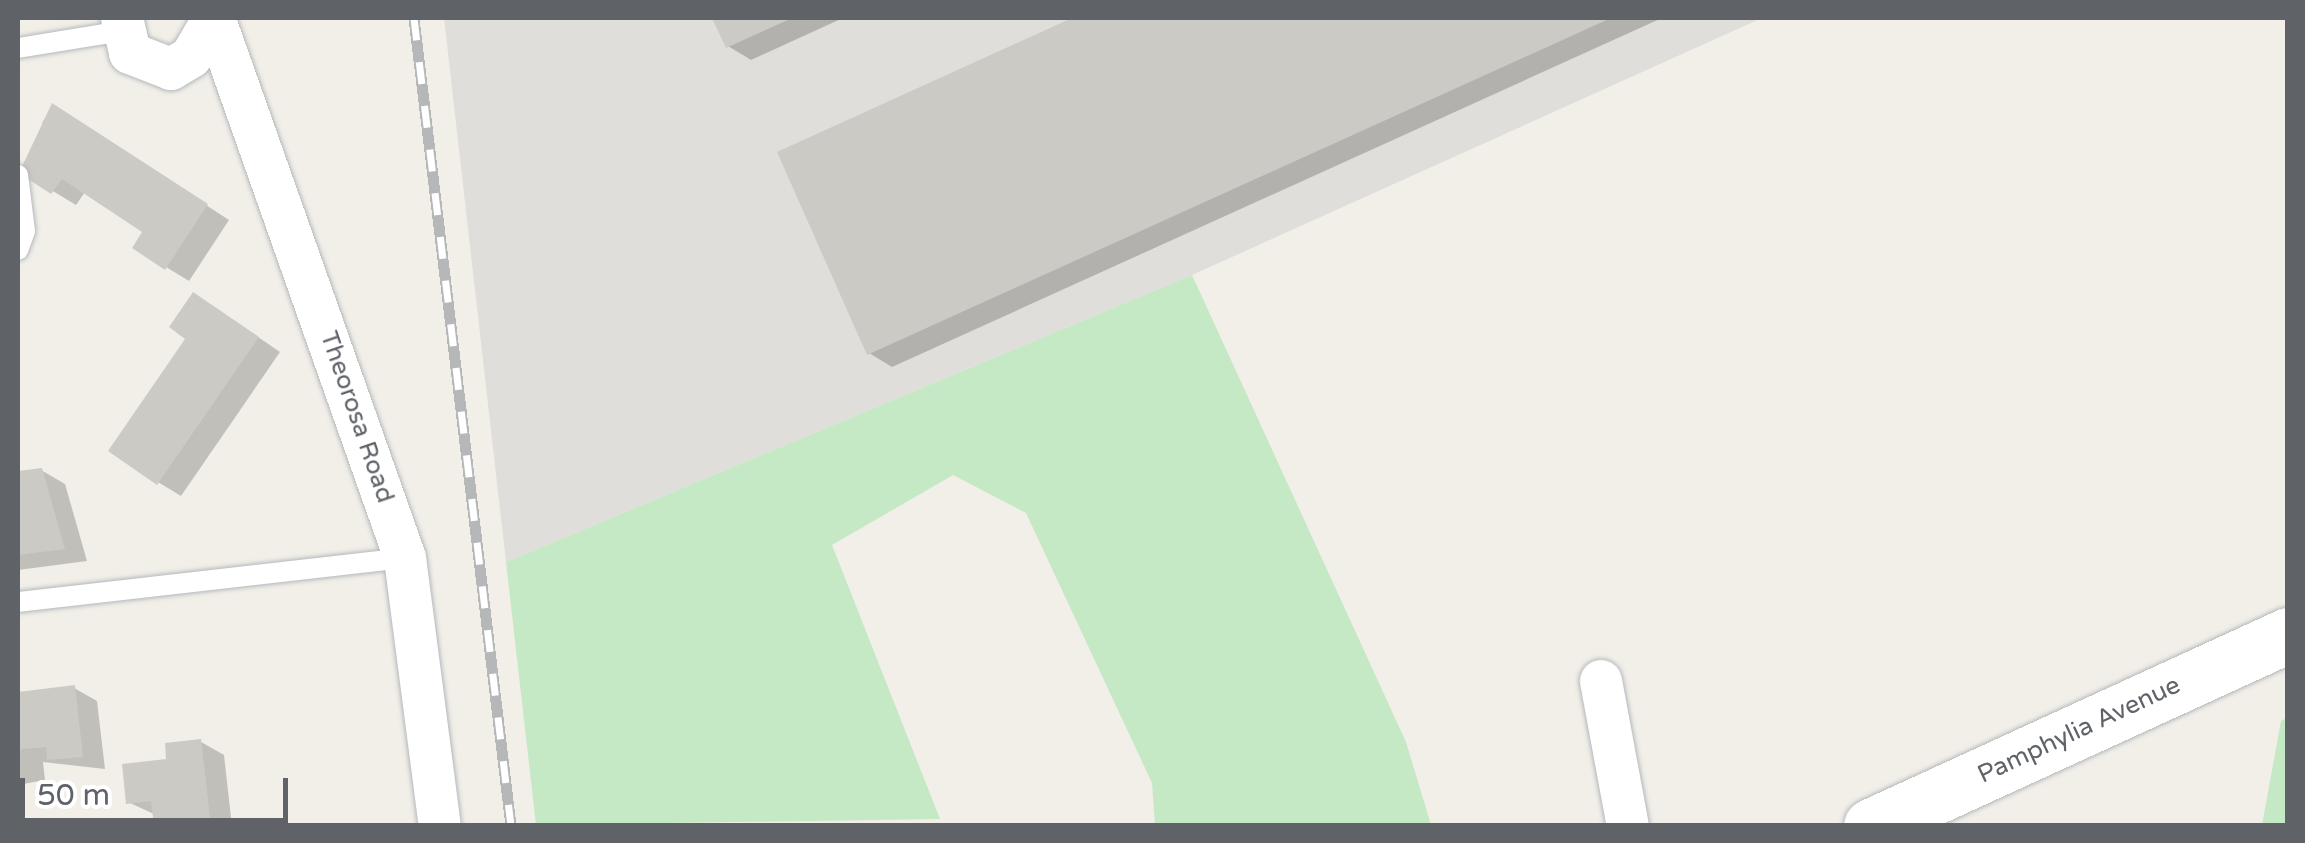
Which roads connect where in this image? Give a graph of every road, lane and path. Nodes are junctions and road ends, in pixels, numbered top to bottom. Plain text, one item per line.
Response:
1 (215, 20) edge
2 (122, 24) edge
3 (18, 48) edge
4 (18, 175) edge
5 (18, 250) edge
6 (405, 558) junction
7 (18, 602) edge
8 (2288, 635) edge
9 (1602, 681) dead end
10 (440, 826) edge
11 (1628, 826) edge
12 (1872, 826) edge

1 - 2 street
1 - 6 street, Theorosa Road
2 - 3 lane
4 - 5 lane
6 - 7 lane
6 - 10 street, Theorosa Road
8 - 12 street, Pamphylia Avenue
9 - 11 street

